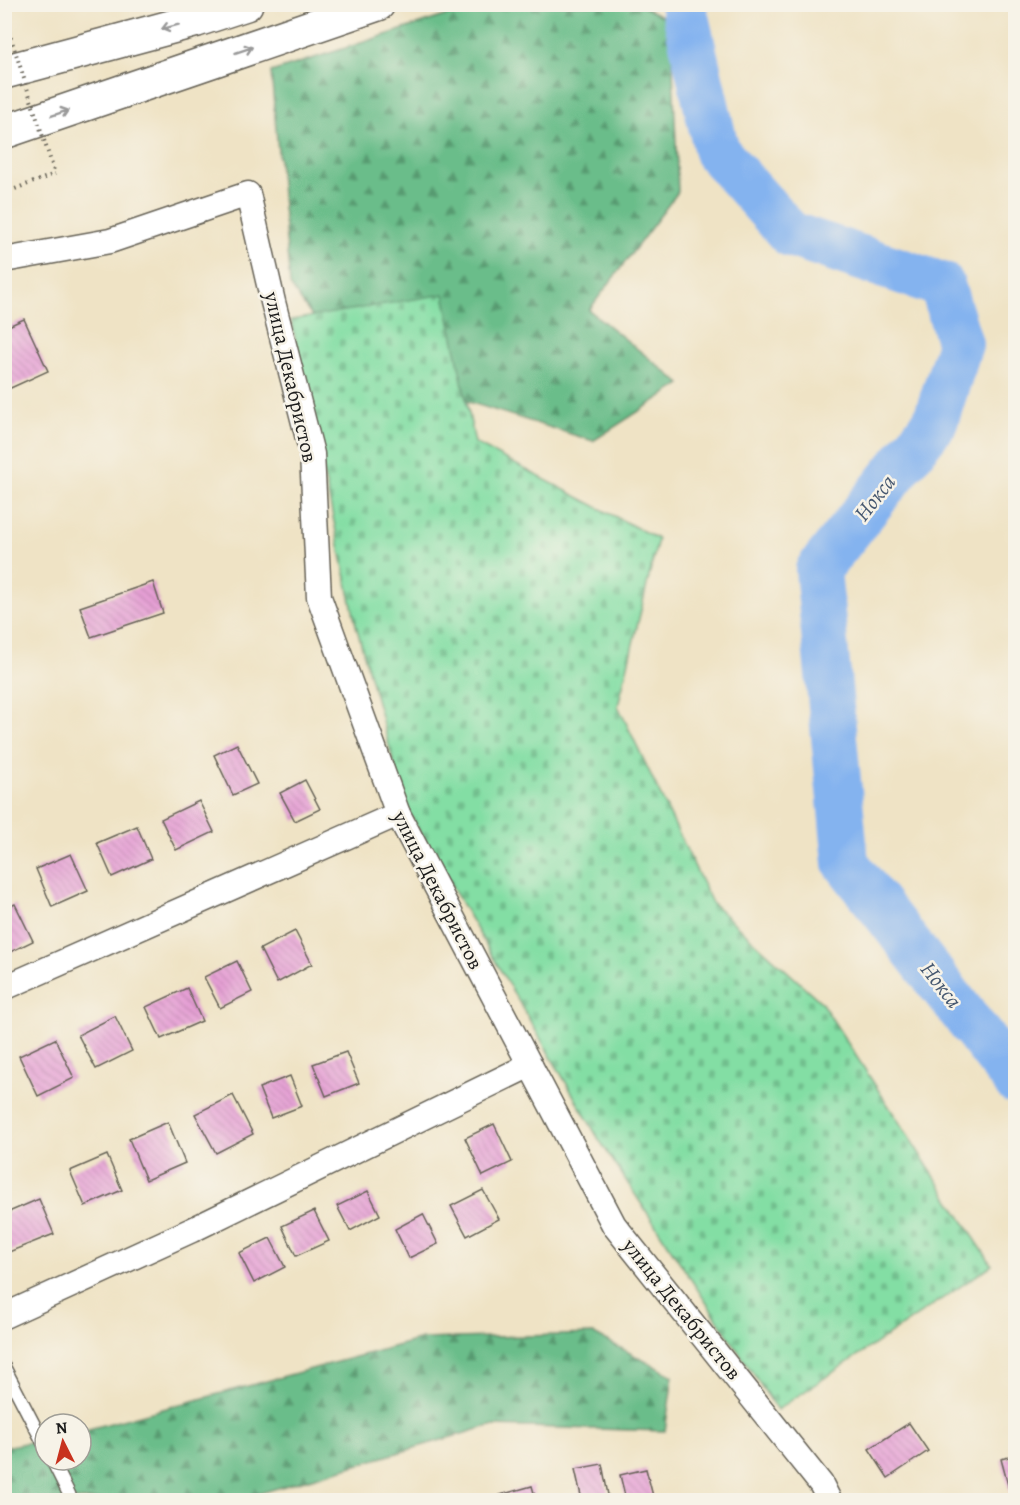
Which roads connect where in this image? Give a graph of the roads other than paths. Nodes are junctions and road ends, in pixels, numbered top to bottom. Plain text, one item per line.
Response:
1 (246, 4) edge
2 (378, 4) edge
3 (4, 72) edge
4 (4, 132) edge
5 (4, 260) edge
6 (398, 814) junction
7 (4, 988) edge
8 (530, 1065) junction
9 (4, 1316) edge
10 (4, 1367) edge
11 (33, 1423) edge
12 (58, 1472) edge
13 (71, 1500) edge
14 (829, 1500) edge

1 -> 3 main road
4 -> 2 main road
5 - 6 street, улица Декабристов
6 - 7 street
6 - 8 street, улица Декабристов
8 - 9 street
8 - 14 street, улица Декабристов
10 - 11 lane
12 - 13 lane

